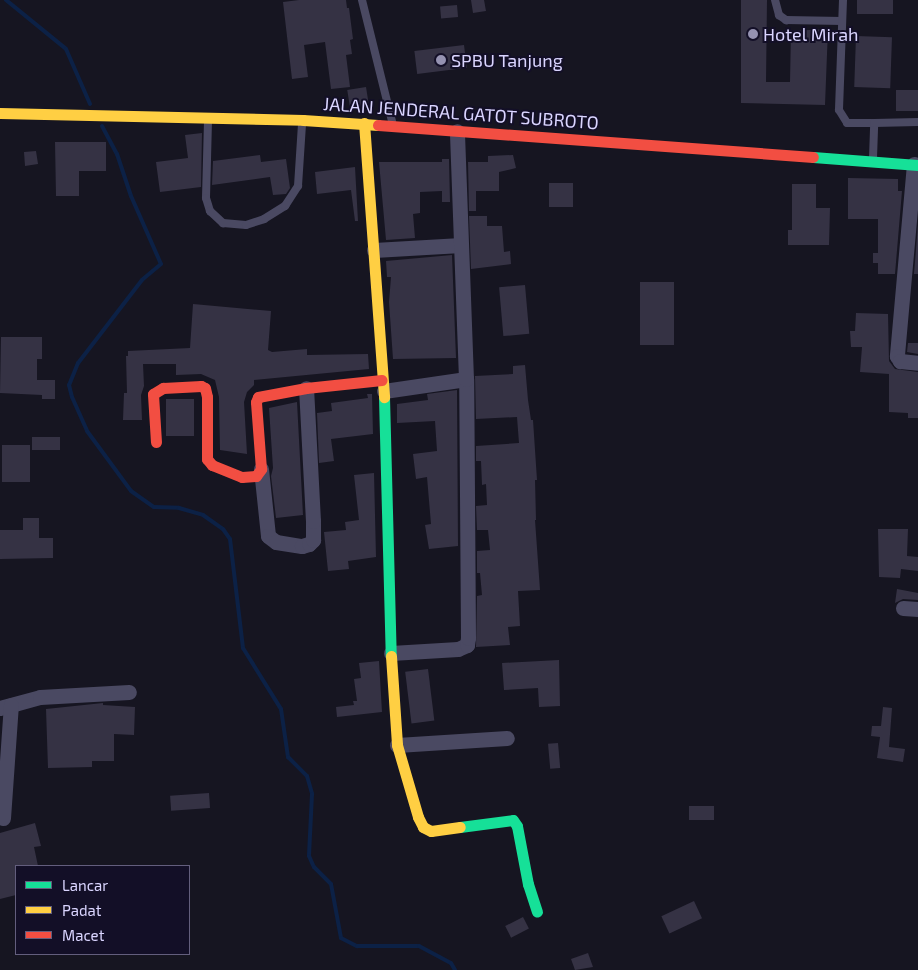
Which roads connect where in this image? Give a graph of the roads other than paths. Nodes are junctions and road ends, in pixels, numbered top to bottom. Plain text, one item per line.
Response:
1 (362, 0) edge
2 (775, 0) edge
3 (843, 0) edge
4 (842, 21) junction
5 (0, 113) edge
6 (208, 117) junction
7 (302, 120) junction
8 (918, 122) edge
9 (874, 123) junction
10 (364, 124) junction
11 (393, 125) junction
12 (457, 131) junction
13 (872, 160) junction
14 (916, 164) edge
15 (461, 245) junction
16 (374, 250) junction
17 (918, 363) edge
18 (466, 379) junction
19 (383, 385) junction
20 (306, 388) junction
21 (156, 442) dead end
22 (261, 469) junction
23 (391, 653) junction
24 (129, 692) dead end
25 (6, 706) edge
26 (507, 738) dead end
27 (397, 745) junction
28 (0, 807) edge
29 (537, 912) dead end

1 - 11 lane
2 - 4 lane
3 - 4 lane
4 - 9 lane
5 - 6 main road, JALAN JENDERAL GATOT SUBROTO
6 - 7 main road, JALAN JENDERAL GATOT SUBROTO
6 - 7 lane
7 - 10 main road, JALAN JENDERAL GATOT SUBROTO
8 - 9 lane
9 - 13 lane
10 - 11 main road, JALAN JENDERAL GATOT SUBROTO
10 - 16 main road
11 - 12 main road, JALAN JENDERAL GATOT SUBROTO
12 - 13 main road, JALAN JENDERAL GATOT SUBROTO
12 - 15 street
13 - 14 main road, JALAN JENDERAL GATOT SUBROTO
14 - 17 street
15 - 16 street
15 - 18 street
16 - 19 main road
18 - 19 street
18 - 23 street
19 - 20 main road
19 - 23 main road
20 - 22 main road
20 - 22 street
21 - 22 main road
23 - 27 main road
24 - 25 street
25 - 28 street
26 - 27 street
27 - 29 main road

